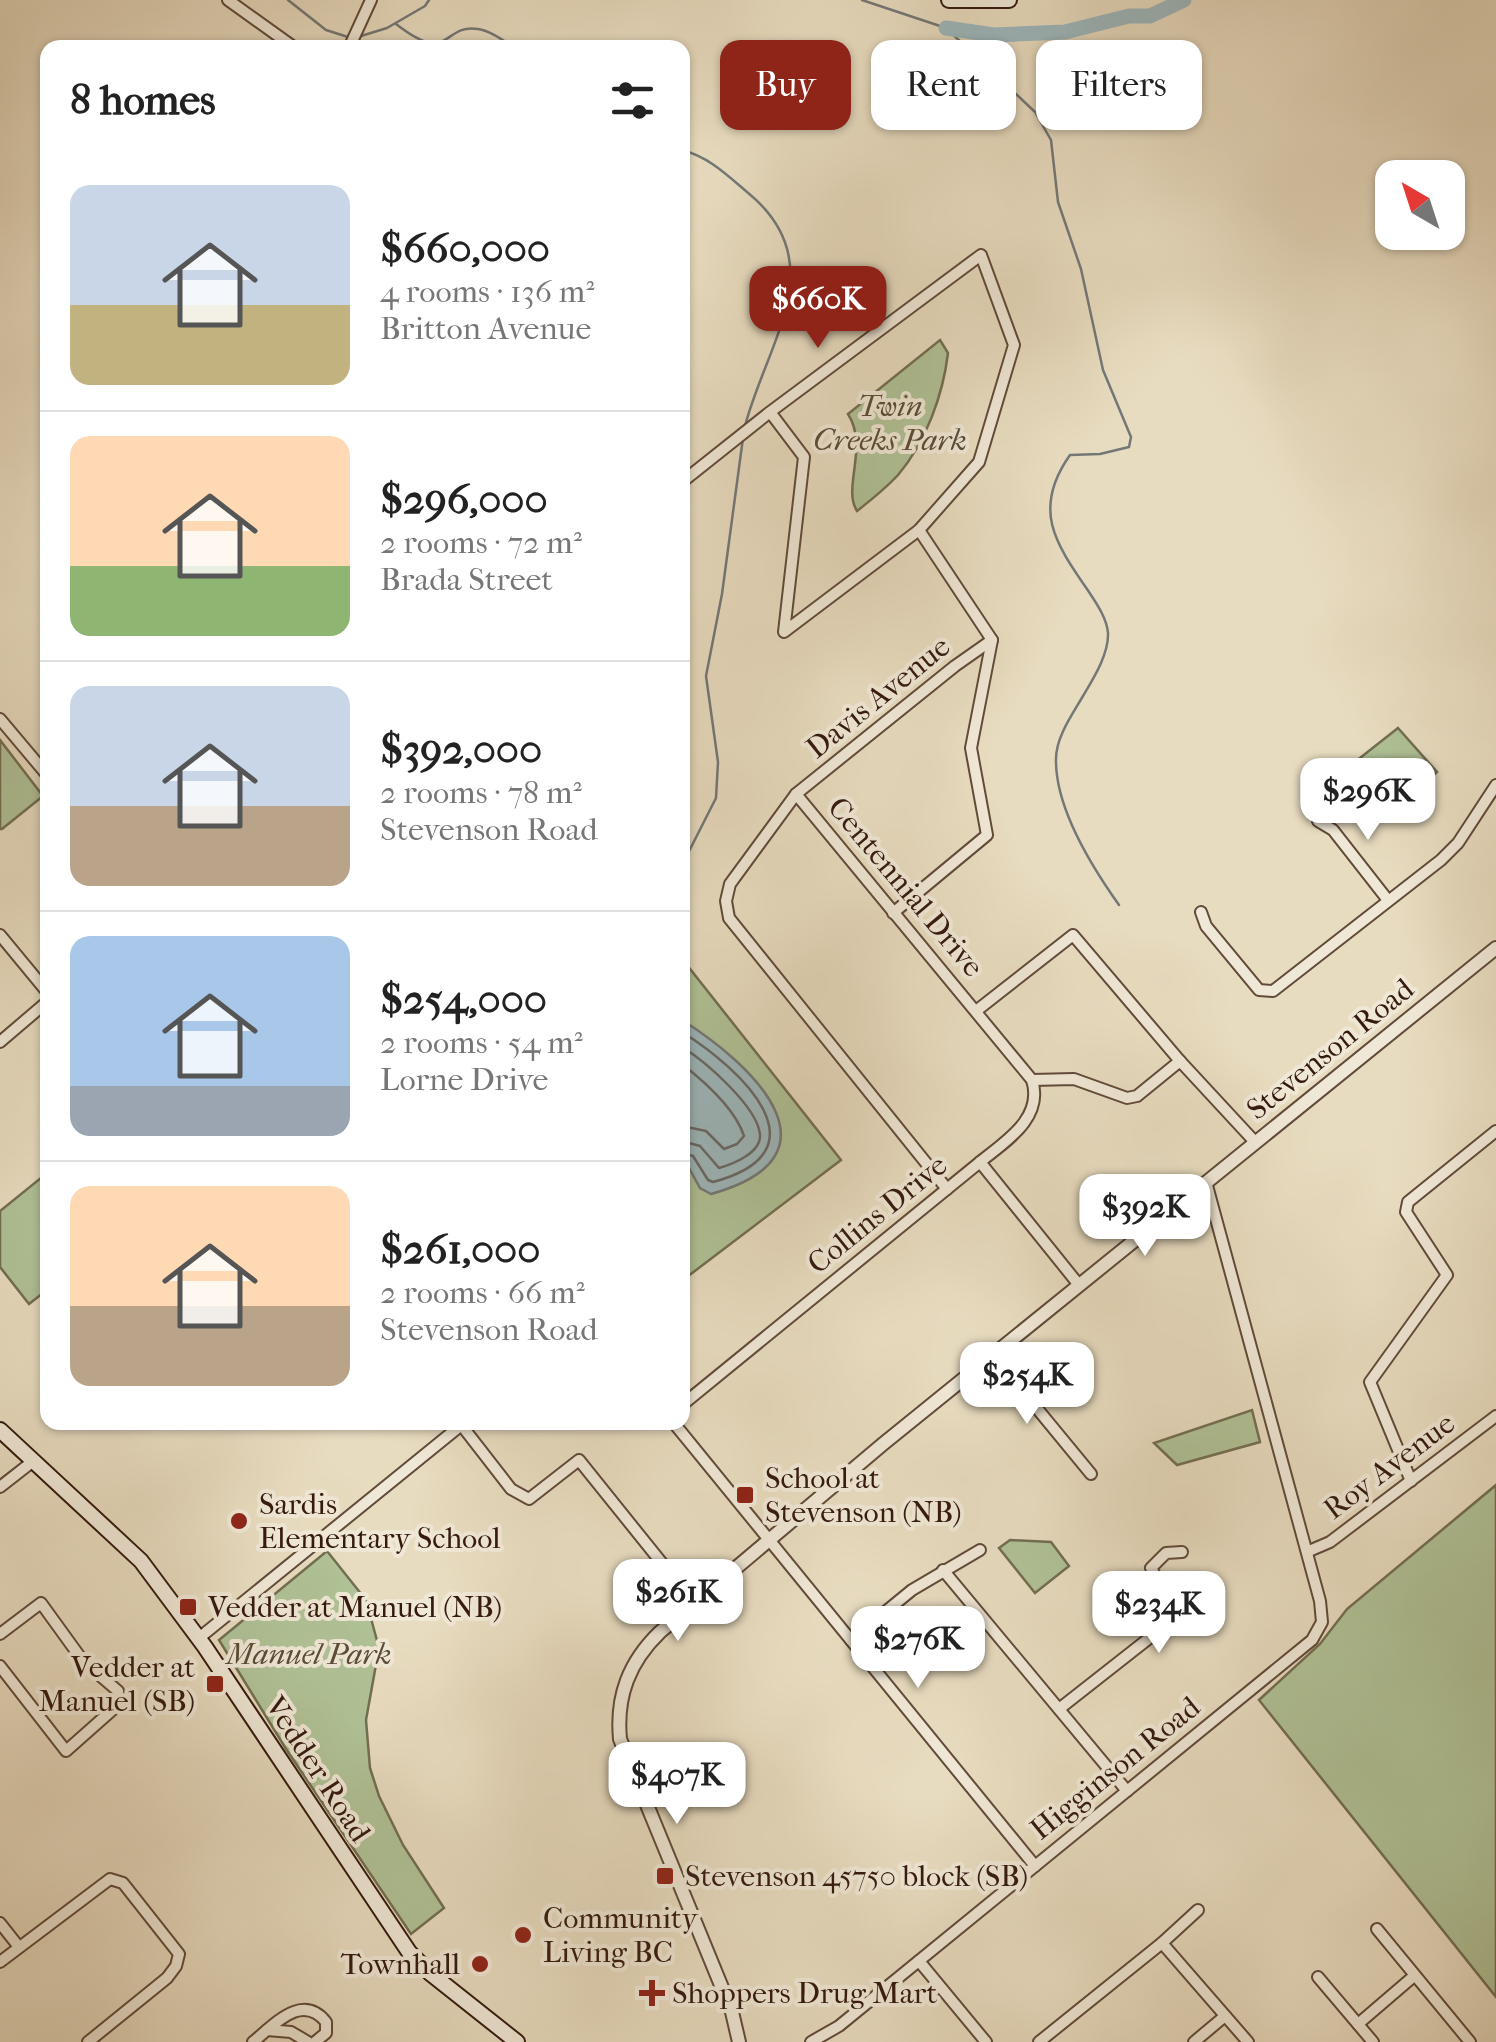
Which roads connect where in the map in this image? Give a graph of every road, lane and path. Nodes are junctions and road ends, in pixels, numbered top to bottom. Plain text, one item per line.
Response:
1 (228, 0) edge
2 (949, 0) edge
3 (1009, 0) edge
4 (367, 3) edge
5 (285, 40) edge
6 (352, 40) edge
7 (770, 412) junction
8 (690, 476) edge
9 (919, 530) junction
10 (992, 640) junction
11 (0, 718) edge
12 (40, 766) edge
13 (1496, 787) edge
14 (796, 794) junction
15 (1318, 821) dead end
16 (1387, 899) junction
17 (1201, 912) dead end
18 (893, 913) junction
19 (0, 935) edge
20 (1496, 948) edge
21 (40, 983) edge
22 (40, 1008) edge
23 (976, 1011) junction
24 (0, 1042) edge
25 (1180, 1061) junction
26 (1032, 1080) junction
27 (1496, 1131) edge
28 (1255, 1142) junction
29 (980, 1162) junction
30 (1206, 1182) junction
31 (946, 1188) junction
32 (1079, 1285) junction
33 (993, 1355) junction
34 (690, 1399) edge
35 (1496, 1416) edge
36 (0, 1430) edge
37 (453, 1430) edge
38 (467, 1430) edge
39 (680, 1430) edge
40 (32, 1462) junction
41 (1091, 1474) dead end
42 (1411, 1480) junction
43 (0, 1487) edge
44 (770, 1541) junction
45 (980, 1550) dead end
46 (1309, 1551) junction
47 (1182, 1552) dead end
48 (944, 1570) junction
49 (694, 1603) junction
50 (0, 1634) edge
51 (199, 1638) junction
52 (851, 1640) junction
53 (0, 1666) edge
54 (1059, 1709) junction
55 (1127, 1791) junction
56 (1035, 1866) junction
57 (1198, 1910) dead end
58 (0, 1923) edge
59 (1377, 1929) dead end
60 (1162, 1943) junction
61 (19, 1946) junction
62 (919, 1961) junction
63 (0, 1962) edge
64 (1414, 1976) junction
65 (1318, 1977) dead end
66 (1225, 2016) junction
67 (1358, 2024) junction
68 (267, 2030) junction
69 (88, 2042) edge
70 (253, 2042) edge
71 (312, 2042) edge
72 (517, 2042) edge
73 (739, 2042) edge
74 (811, 2042) edge
75 (986, 2042) edge
76 (1039, 2042) edge
77 (1194, 2042) edge
78 (1248, 2042) edge
79 (1373, 2042) edge
80 (1470, 2042) edge

1 - 5 street
2 - 3 main road
4 - 6 street
7 - 8 street
7 - 9 street
7 - 9 street
9 - 10 street
10 - 14 street, Davis Avenue
10 - 18 street
11 - 12 street
13 - 16 street
14 - 18 street, Centennial Drive
14 - 31 street, Centennial Drive
15 - 16 street
16 - 17 street
18 - 23 street, Centennial Drive
19 - 21 street
20 - 28 street, Stevenson Road
22 - 24 street
23 - 25 street
23 - 26 street, Centennial Drive
25 - 26 street
25 - 28 street
26 - 29 street
27 - 42 street
28 - 30 street, Stevenson Road
29 - 31 street, Collins Drive
29 - 32 street, Collins Drive
30 - 32 street, Stevenson Road
30 - 46 street, Higginson Road
31 - 34 street, Collins Drive
32 - 33 street, Stevenson Road
33 - 41 street
33 - 44 street, Stevenson Road
35 - 42 street, Roy Avenue
36 - 40 main road, Vedder Road
37 - 51 street
38 - 49 street
39 - 44 street
40 - 43 street
40 - 51 main road, Vedder Road
42 - 46 street, Roy Avenue
44 - 49 street, Stevenson Road
44 - 52 street
45 - 48 street
46 - 55 street, Higginson Road
47 - 54 street
48 - 52 street
48 - 54 street
49 - 73 street, Stevenson Road
50 - 53 street
51 - 72 main road, Vedder Road
52 - 56 street
54 - 55 street
55 - 56 street, Higginson Road
56 - 62 street, Higginson Road
57 - 60 street
58 - 61 street
59 - 64 street
60 - 66 street
60 - 76 street
61 - 63 street
61 - 69 street
62 - 74 street, Higginson Road
62 - 75 street
64 - 67 street
64 - 80 street
65 - 67 street
66 - 77 street
66 - 78 street
67 - 79 street
68 - 70 street
68 - 71 street
68 - 71 street

